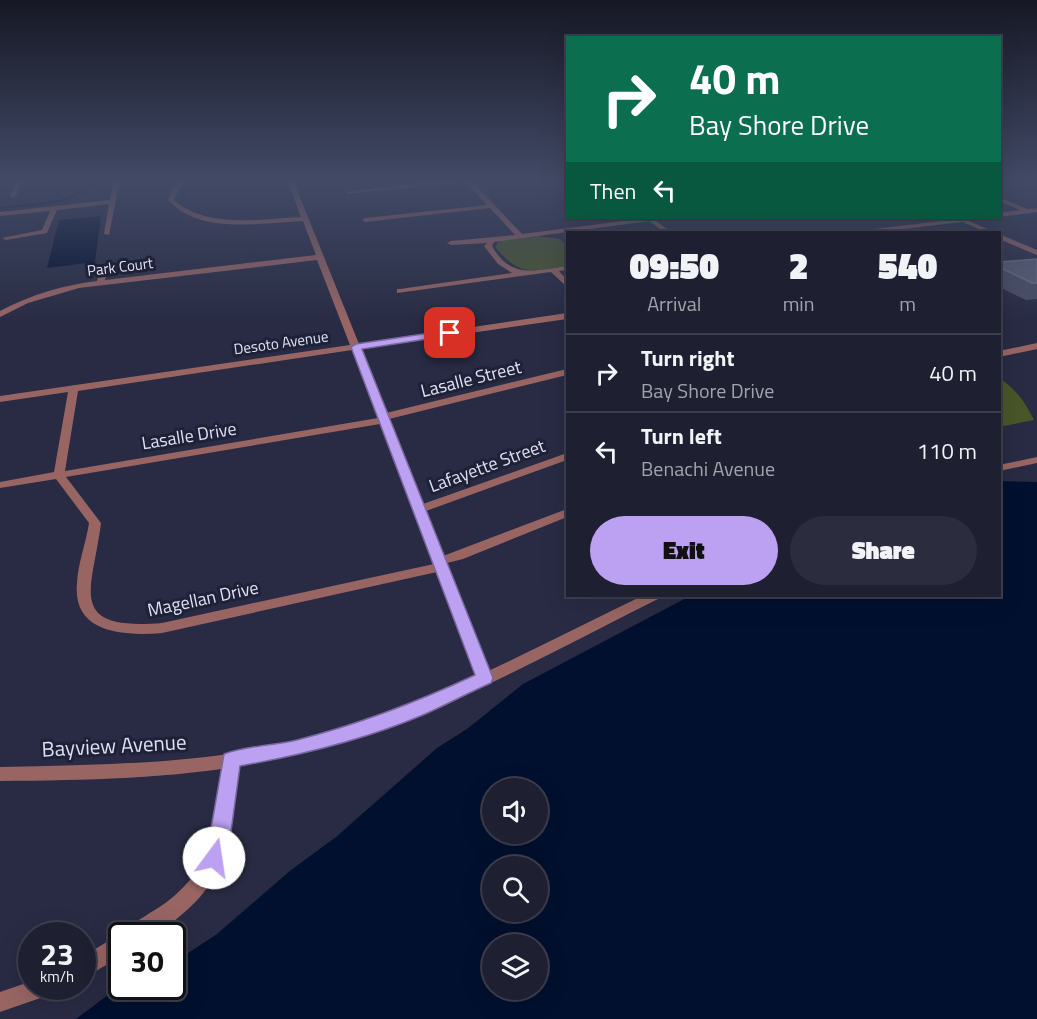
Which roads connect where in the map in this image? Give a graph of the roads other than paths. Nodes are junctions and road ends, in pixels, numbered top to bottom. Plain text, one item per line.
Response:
1 (47, 228) edge
2 (108, 228) edge
3 (308, 228) edge
4 (512, 228) edge
5 (577, 228) edge
6 (902, 228) edge
7 (874, 231) edge
8 (544, 232) junction
9 (107, 234) dead end
10 (519, 235) junction
11 (1001, 237) edge
12 (6, 238) dead end
13 (566, 239) edge
14 (492, 240) junction
15 (451, 243) dead end
16 (1037, 253) edge
17 (320, 257) junction
18 (104, 268) dead end
19 (566, 268) edge
20 (554, 271) junction
21 (520, 274) junction
22 (101, 282) junction
23 (566, 284) edge
24 (400, 291) dead end
25 (0, 314) edge
26 (566, 316) edge
27 (1037, 346) edge
28 (356, 347) junction
29 (1001, 354) edge
30 (566, 372) edge
31 (73, 388) junction
32 (0, 399) edge
33 (383, 418) junction
34 (566, 456) edge
35 (1037, 460) edge
36 (1001, 468) edge
37 (58, 475) junction
38 (0, 485) edge
39 (418, 509) junction
40 (566, 513) edge
41 (440, 564) junction
42 (650, 597) edge
43 (484, 678) junction
44 (231, 759) junction
45 (0, 774) edge
46 (157, 922) edge
47 (18, 996) edge
48 (0, 1002) edge

1 - 12 street
2 - 9 street
3 - 17 street
4 - 10 street
5 - 8 street
6 - 7 street
8 - 10 street
8 - 13 street
10 - 14 street
11 - 16 street
14 - 15 street
14 - 21 street
17 - 22 street, Park Court
17 - 28 street
18 - 22 street
19 - 20 street
20 - 21 street
20 - 23 street
21 - 24 street
22 - 25 street, Park Court
26 - 28 street, Desoto Avenue
27 - 29 street
28 - 31 street, Desoto Avenue
28 - 33 street
30 - 33 street, Lasalle Street
31 - 32 street, Desoto Avenue
31 - 37 street
33 - 37 street, Lasalle Drive
33 - 39 street
34 - 39 street, Lafayette Street
35 - 36 street
37 - 38 street, Lasalle Drive
37 - 41 street, Magellan Drive
39 - 41 street
40 - 41 street
41 - 43 street
42 - 43 street
43 - 44 street, Bayview Avenue
44 - 45 street, Bayview Avenue
44 - 46 street
47 - 48 street

